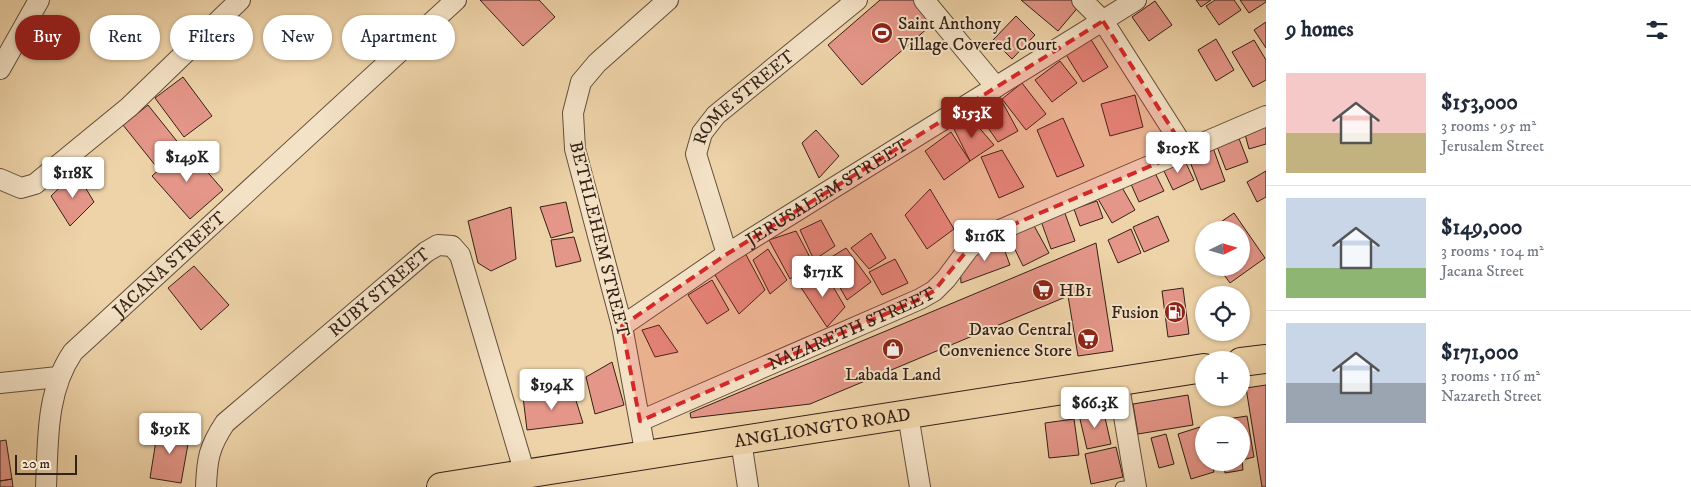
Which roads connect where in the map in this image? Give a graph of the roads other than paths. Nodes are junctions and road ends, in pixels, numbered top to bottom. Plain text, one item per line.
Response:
1 (39, 0) edge
2 (240, 0) edge
3 (456, 0) edge
4 (668, 0) edge
5 (857, 0) edge
6 (924, 0) edge
7 (1082, 0) edge
8 (1136, 0) edge
9 (1103, 21) junction
10 (0, 69) edge
11 (996, 87) junction
12 (1266, 116) edge
13 (1186, 151) junction
14 (0, 179) edge
15 (727, 254) junction
16 (622, 326) junction
17 (1266, 358) edge
18 (1250, 361) edge
19 (1195, 369) edge
20 (58, 377) junction
21 (1118, 381) junction
22 (0, 383) edge
23 (908, 414) junction
24 (640, 421) junction
25 (741, 440) junction
26 (646, 456) junction
27 (525, 474) junction
28 (1131, 486) edge
29 (46, 487) edge
30 (206, 487) edge
31 (442, 487) edge
32 (748, 487) edge
33 (920, 487) edge

1 - 10 street
2 - 14 street
3 - 20 street, JACANA STREET
4 - 16 street, BETHLEHEM STREET
5 - 15 street, ROME STREET
6 - 11 street
7 - 9 street
8 - 9 street, JERUSALEM STREET
9 - 11 street, JERUSALEM STREET
9 - 13 street
11 - 15 street, JERUSALEM STREET
12 - 13 street, NAZARETH STREET
13 - 24 street, NAZARETH STREET
15 - 16 street, JERUSALEM STREET
16 - 24 street, BETHLEHEM STREET
17 - 18 main road
19 - 21 main road, ANGLIONGTO ROAD
20 - 22 street
20 - 29 street, JACANA STREET
21 - 23 main road, ANGLIONGTO ROAD
21 - 28 street
23 - 25 main road, ANGLIONGTO ROAD
23 - 33 street
24 - 26 street, BETHLEHEM STREET
25 - 26 main road, ANGLIONGTO ROAD
25 - 32 street
26 - 27 main road, ANGLIONGTO ROAD
27 - 30 street, RUBY STREET
27 - 31 main road, ANGLIONGTO ROAD

